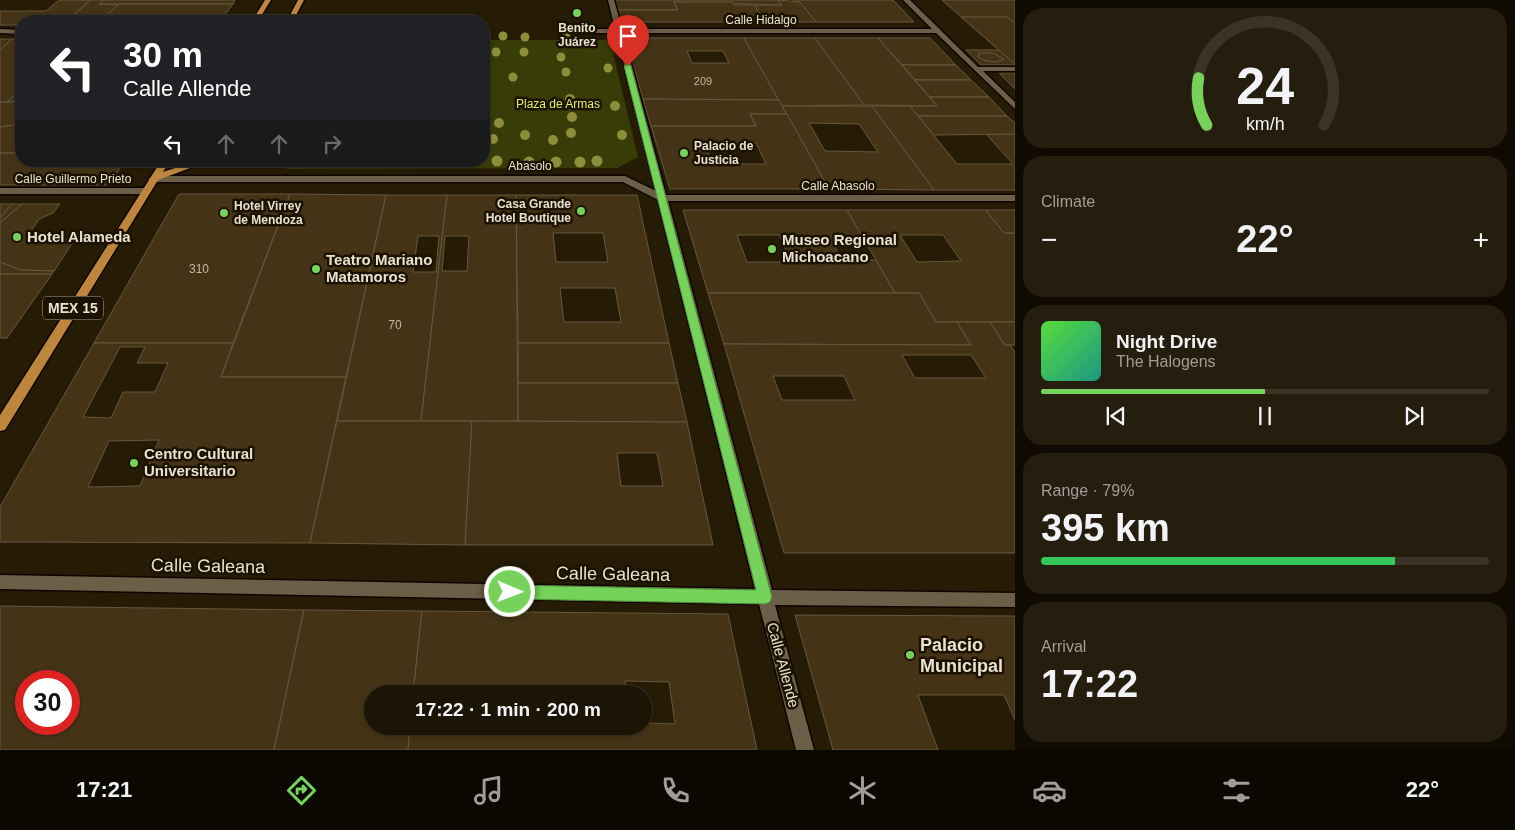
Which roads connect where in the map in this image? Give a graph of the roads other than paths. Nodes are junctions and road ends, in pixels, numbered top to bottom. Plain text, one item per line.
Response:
1 (268, 0) edge
2 (301, 0) edge
3 (611, 0) edge
4 (906, 0) edge
5 (259, 15) edge
6 (293, 15) edge
7 (584, 31) dead end
8 (619, 31) junction
9 (938, 31) junction
10 (0, 32) edge
11 (15, 32) edge
12 (976, 69) junction
13 (1015, 69) edge
14 (1015, 108) edge
15 (162, 167) edge
16 (188, 167) edge
17 (153, 179) junction
18 (0, 191) edge
19 (146, 191) junction
20 (662, 198) junction
21 (1015, 198) edge
22 (0, 426) edge
23 (0, 582) edge
24 (765, 597) junction
25 (1015, 600) edge
26 (805, 750) edge

1 - 5 main road
2 - 6 main road
3 - 8 street, Calle Allende
4 - 9 street
7 - 8 street, Calle Hidalgo
8 - 9 street, Calle Hidalgo
8 - 20 street, Calle Allende
9 - 12 street
10 - 11 street
12 - 13 street
12 - 14 street
15 - 17 main road
16 - 17 main road
17 - 19 main road
17 - 20 street, Abasolo
18 - 19 street, Calle Guillermo Prieto
19 - 22 main road, MEX 15
20 - 21 street, Calle Abasolo
20 - 24 street, Calle Allende
23 - 24 street, Calle Galeana
24 - 25 street, Calle Galeana
24 - 26 street, Calle Allende

